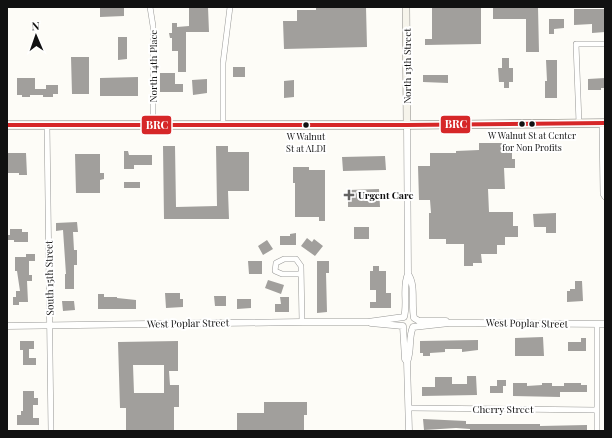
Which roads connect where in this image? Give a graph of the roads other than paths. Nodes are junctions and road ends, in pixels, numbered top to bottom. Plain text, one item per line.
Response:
1 (150, 7) edge
2 (230, 7) edge
3 (406, 7) edge
4 (605, 44) edge
5 (579, 122) junction
6 (604, 123) edge
7 (223, 124) junction
8 (7, 125) edge
9 (47, 125) junction
10 (153, 125) junction
11 (407, 125) junction
12 (605, 197) edge
13 (302, 274) junction
14 (408, 274) junction
15 (404, 317) junction
16 (414, 318) junction
17 (302, 322) junction
18 (368, 322) junction
19 (449, 323) junction
20 (597, 324) junction
21 (605, 324) edge
22 (49, 325) junction
23 (7, 326) edge
24 (403, 326) junction
25 (413, 327) junction
26 (407, 362) junction
27 (409, 408) junction
28 (597, 410) junction
29 (51, 431) edge
30 (409, 431) edge
31 (597, 431) edge

1 - 10 street, North 14th Place
2 - 7 street
3 - 11 main road, North 13th Street
4 - 5 street
5 - 6 main road
5 - 11 main road
6 - 12 street
7 - 10 main road
7 - 11 main road
8 - 9 main road
9 - 10 main road
9 - 22 street, South 15th Street
11 - 14 street
13 - 13 street
13 - 17 street
14 - 15 street
14 - 16 street
15 - 16 street
15 - 18 street, West Poplar Street
15 - 24 street
16 - 19 street, West Poplar Street
16 - 25 street
17 - 18 street, West Poplar Street
17 - 22 street, West Poplar Street
18 - 24 street, West Poplar Street
19 - 20 street, West Poplar Street
19 - 25 street, West Poplar Street
20 - 21 street, West Poplar Street
20 - 28 street
22 - 23 street, West Poplar Street
22 - 29 street, South 15th Street
24 - 25 street
24 - 26 street
25 - 26 street
26 - 27 street
27 - 28 street, Cherry Street
27 - 30 street
28 - 31 street

